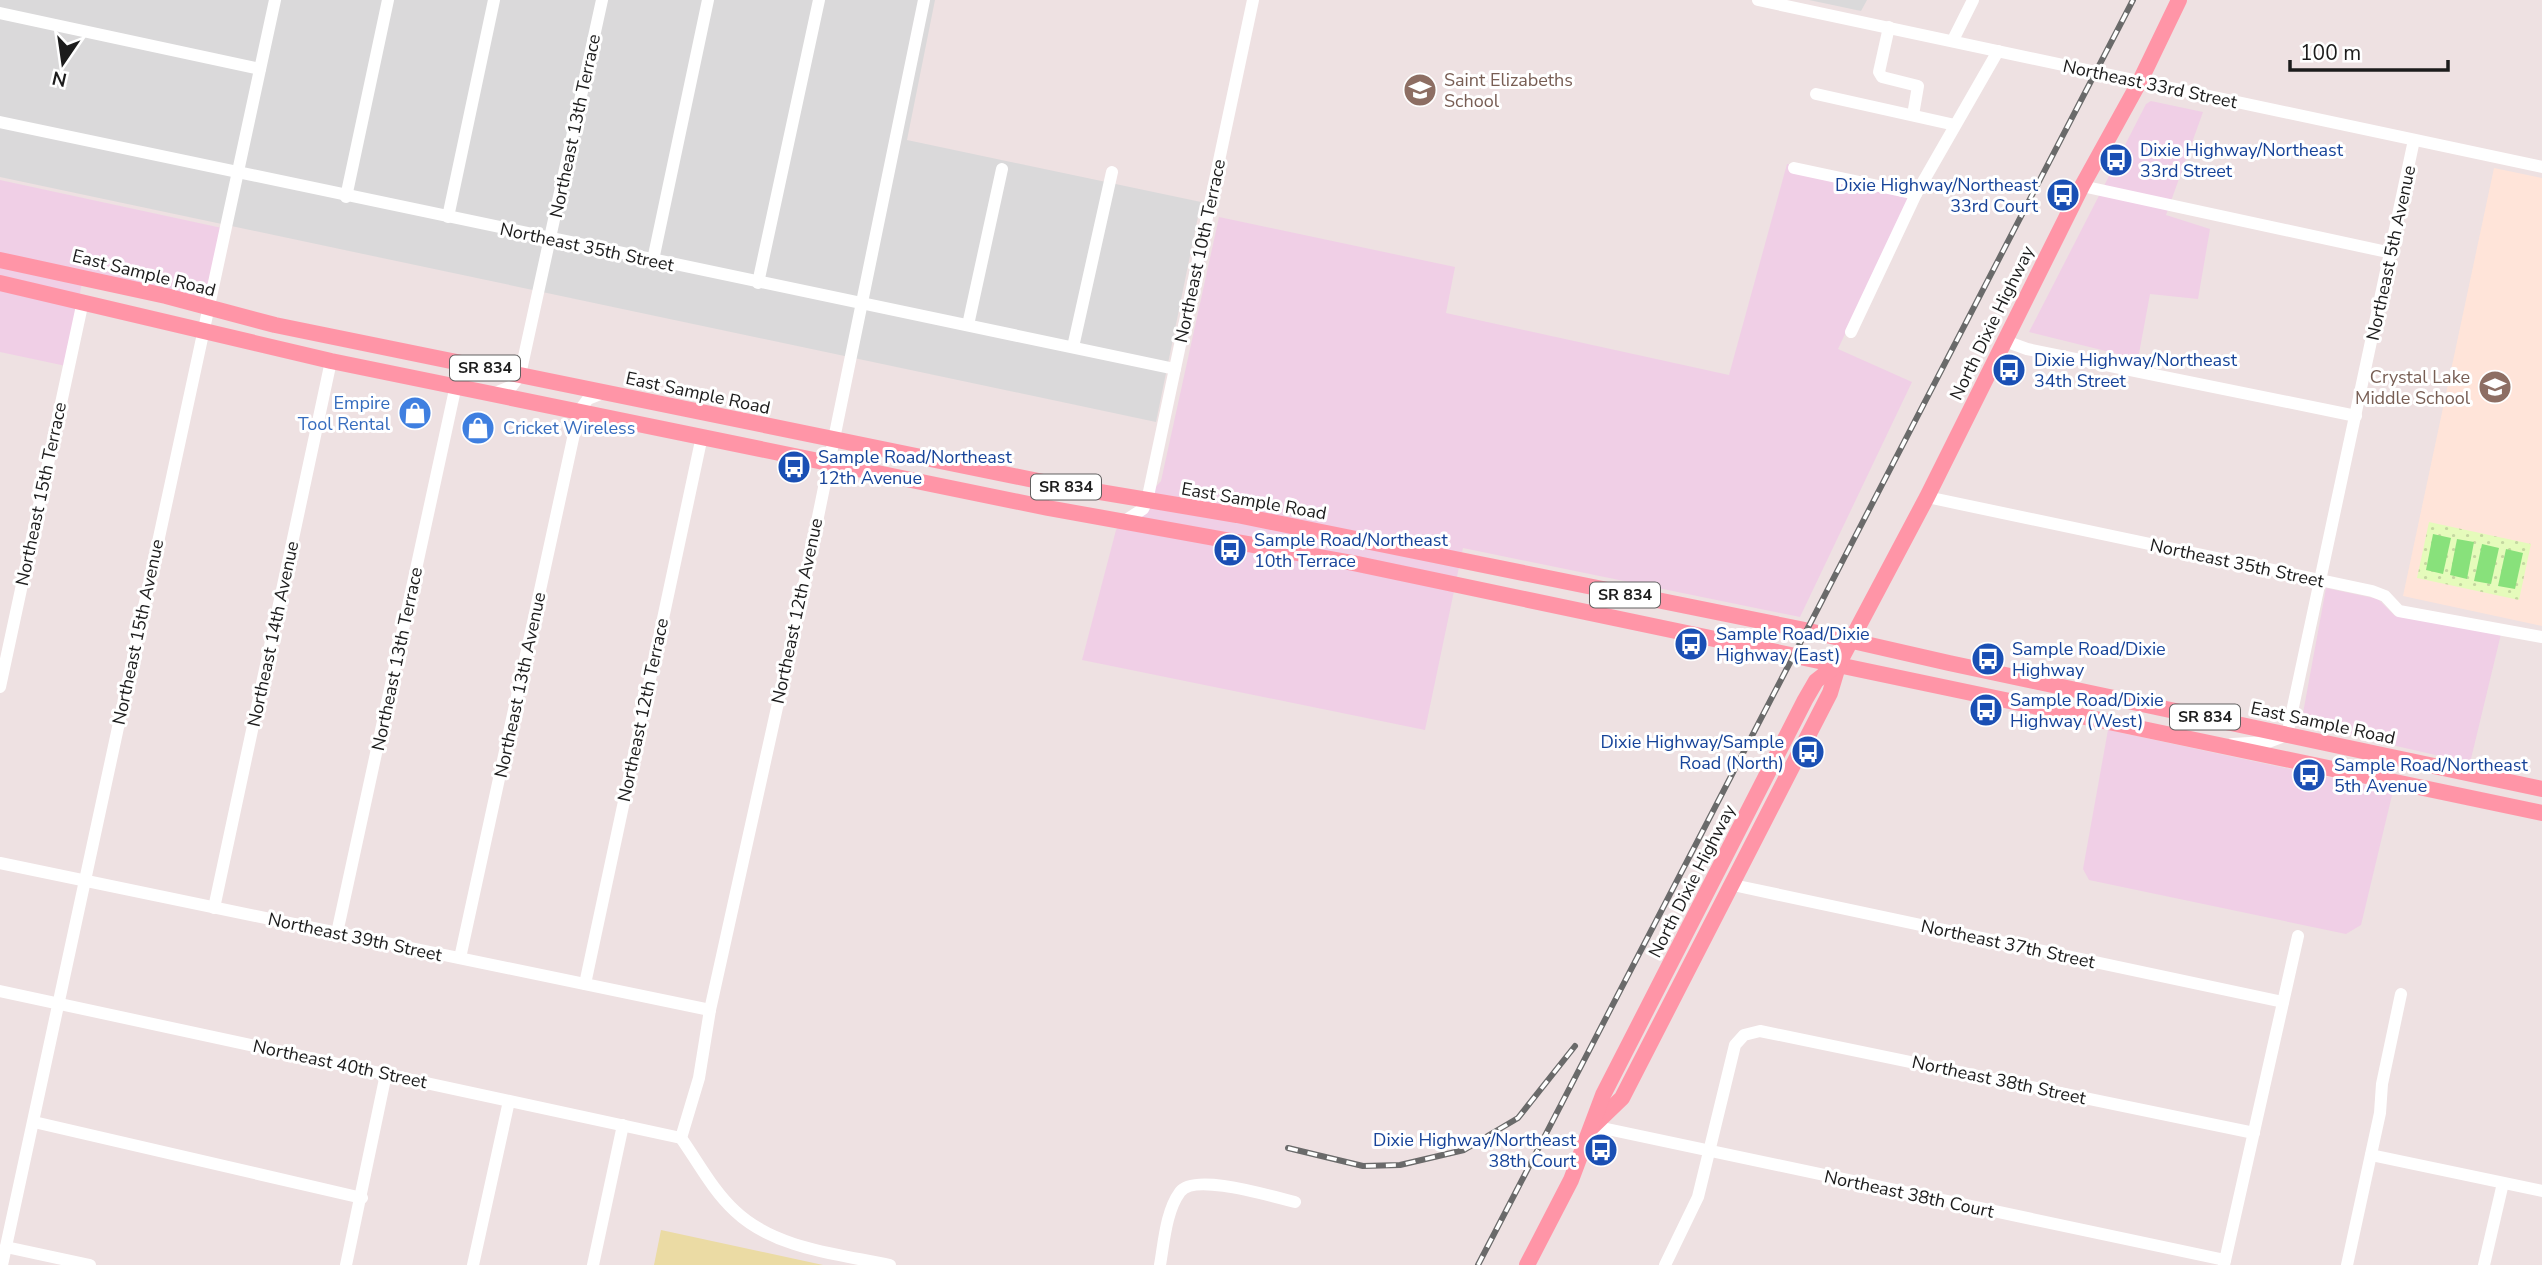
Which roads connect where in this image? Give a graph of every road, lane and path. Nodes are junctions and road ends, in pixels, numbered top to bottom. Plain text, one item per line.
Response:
1 (275, 0) edge
2 (388, 0) edge
3 (494, 0) edge
4 (602, 0) edge
5 (708, 0) edge
6 (818, 0) edge
7 (924, 0) edge
8 (1253, 0) edge
9 (1758, 0) edge
10 (1973, 0) edge
11 (2179, 0) edge
12 (1796, 4) edge
13 (0, 13) edge
14 (1889, 27) junction
15 (1953, 40) junction
16 (1998, 51) junction
17 (260, 69) junction
18 (2140, 81) junction
19 (1816, 94) dead end
20 (1913, 115) junction
21 (0, 122) edge
22 (1955, 125) junction
23 (2414, 140) junction
24 (1794, 167) dead end
25 (2542, 167) edge
26 (1002, 169) dead end
27 (1112, 172) dead end
28 (238, 174) junction
29 (2082, 186) junction
30 (1916, 194) junction
31 (346, 197) junction
32 (448, 217) junction
33 (551, 240) junction
34 (2392, 253) junction
35 (0, 260) edge
36 (653, 260) junction
37 (0, 283) edge
38 (758, 283) junction
39 (83, 301) junction
40 (863, 303) junction
41 (207, 307) junction
42 (968, 325) junction
43 (202, 330) junction
44 (1851, 332) dead end
45 (2005, 341) junction
46 (1073, 347) junction
47 (331, 361) junction
48 (1175, 369) junction
49 (520, 375) junction
50 (456, 385) junction
51 (495, 393) junction
52 (603, 393) junction
53 (579, 411) junction
54 (2356, 416) junction
55 (702, 436) junction
56 (833, 440) junction
57 (829, 462) junction
58 (1927, 497) junction
59 (1147, 501) junction
60 (1179, 506) junction
61 (1123, 522) junction
62 (1154, 526) junction
63 (1536, 577) junction
64 (2321, 580) junction
65 (1502, 594) junction
66 (2542, 637) edge
67 (1852, 640) junction
68 (1839, 663) junction
69 (0, 687) edge
70 (2287, 735) junction
71 (2224, 744) junction
72 (2368, 752) junction
73 (2284, 757) junction
74 (2542, 789) edge
75 (2542, 813) edge
76 (0, 863) edge
77 (85, 881) junction
78 (1734, 885) junction
79 (214, 908) junction
80 (337, 933) junction
81 (2298, 936) dead end
82 (460, 958) junction
83 (585, 984) junction
84 (0, 991) edge
85 (2401, 994) dead end
86 (2283, 1002) junction
87 (59, 1004) junction
88 (710, 1010) junction
89 (386, 1074) junction
90 (509, 1101) junction
91 (34, 1122) junction
92 (623, 1125) junction
93 (1593, 1126) junction
94 (2254, 1133) junction
95 (681, 1138) junction
96 (1711, 1153) junction
97 (2371, 1155) junction
98 (2502, 1183) junction
99 (2542, 1191) edge
100 (362, 1198) junction
101 (1295, 1202) dead end
102 (6, 1247) junction
103 (2225, 1262) edge
104 (2, 1265) edge
105 (90, 1265) edge
106 (346, 1265) edge
107 (473, 1265) edge
108 (593, 1265) edge
109 (890, 1265) edge
110 (1160, 1265) edge
111 (1527, 1265) edge
112 (1665, 1265) edge
113 (2347, 1265) edge
114 (2484, 1265) edge

1 - 17 street, Northeast 15th Avenue
2 - 31 street
3 - 32 street
4 - 33 street, Northeast 13th Terrace
5 - 36 street
6 - 38 street
7 - 40 street, Northeast 12th Avenue
8 - 48 street, Northeast 10th Terrace
9 - 12 street, Northeast 33rd Street
10 - 15 street
11 - 18 main road, North Dixie Highway
12 - 14 street, Northeast 33rd Street
13 - 17 street
14 - 15 street, Northeast 33rd Street
14 - 20 street
15 - 16 street, Northeast 33rd Street
16 - 18 street, Northeast 33rd Street
16 - 22 street
17 - 28 street, Northeast 15th Avenue
18 - 23 street, Northeast 33rd Street
18 - 29 main road, North Dixie Highway
19 - 20 street
20 - 22 street
21 - 28 street, Northeast 35th Street
22 - 30 street
23 - 25 street, Northeast 33rd Street
23 - 34 street, Northeast 5th Avenue
24 - 30 street
26 - 42 street
27 - 46 street
28 - 31 street, Northeast 35th Street
28 - 41 street, Northeast 15th Avenue
29 - 34 street
29 - 45 main road, North Dixie Highway
30 - 44 street
31 - 32 street, Northeast 35th Street
32 - 33 street, Northeast 35th Street
33 - 36 street, Northeast 35th Street
33 - 49 street, Northeast 13th Terrace
34 - 54 street, Northeast 5th Avenue
35 - 41 main road, East Sample Road / SR 834
36 - 38 street, Northeast 35th Street
37 - 39 main road, SR 834
38 - 40 street, Northeast 35th Street
39 - 43 main road, SR 834
39 - 69 street, Northeast 15th Terrace
40 - 42 street, Northeast 35th Street
40 - 56 street, Northeast 12th Avenue
41 - 43 street, Northeast 15th Avenue
41 - 49 main road, East Sample Road / SR 834
42 - 46 street, Northeast 35th Street
43 - 47 main road, SR 834
43 - 77 street, Northeast 15th Avenue
45 - 54 street
45 - 58 main road, North Dixie Highway
46 - 48 street, Northeast 35th Street
47 - 50 main road, SR 834
47 - 79 street, Northeast 14th Avenue
48 - 59 street, Northeast 10th Terrace
49 - 51 street
49 - 52 main road, East Sample Road / SR 834
50 - 51 main road, SR 834
50 - 80 street, Northeast 13th Terrace
51 - 53 main road, SR 834
52 - 53 street
52 - 56 main road, East Sample Road / SR 834
53 - 55 main road, SR 834
53 - 82 street, Northeast 13th Avenue
54 - 64 street, Northeast 5th Avenue
55 - 57 main road, SR 834
55 - 83 street, Northeast 12th Terrace
56 - 57 street, Northeast 12th Avenue
56 - 59 main road, East Sample Road / SR 834
57 - 61 main road, SR 834
57 - 88 street, Northeast 12th Avenue
58 - 64 street, Northeast 35th Street
58 - 67 main road, North Dixie Highway
59 - 60 main road, East Sample Road / SR 834
59 - 61 street
60 - 62 main road
60 - 63 main road, East Sample Road / SR 834
61 - 62 main road, SR 834
62 - 65 main road, SR 834
63 - 65 main road
63 - 67 main road, East Sample Road / SR 834
64 - 66 street, Northeast 35th Street
64 - 70 street, Northeast 5th Avenue
65 - 68 main road, SR 834
67 - 68 main road, North Dixie Highway
67 - 70 main road, East Sample Road / SR 834
68 - 71 main road, SR 834
68 - 78 main road, North Dixie Highway
68 - 93 main road, North Dixie Highway
70 - 71 street
70 - 72 main road, East Sample Road / SR 834
71 - 73 main road, SR 834
72 - 73 main road
72 - 74 main road, East Sample Road / SR 834
73 - 75 main road, SR 834
76 - 77 street, Northeast 39th Street
77 - 79 street, Northeast 39th Street
77 - 87 street, Northeast 15th Avenue
78 - 86 street, Northeast 37th Street
78 - 93 main road, North Dixie Highway
79 - 80 street, Northeast 39th Street
80 - 82 street, Northeast 39th Street
81 - 86 street
82 - 83 street, Northeast 39th Street
83 - 88 street, Northeast 39th Street
84 - 87 street, Northeast 40th Street
85 - 97 street
86 - 94 street
87 - 89 street, Northeast 40th Street
87 - 91 street, Northeast 15th Avenue
88 - 95 street, Northeast 12th Avenue
89 - 90 street, Northeast 40th Street
89 - 100 street
90 - 92 street, Northeast 40th Street
90 - 107 street
91 - 100 street
91 - 102 street, Northeast 15th Avenue
92 - 95 street, Northeast 40th Street
92 - 108 street
93 - 96 street, Northeast 38th Court
93 - 111 main road, North Dixie Highway
94 - 96 street, Northeast 38th Street
94 - 103 street
95 - 109 street
96 - 103 street, Northeast 38th Court
96 - 112 street
97 - 98 street
97 - 113 street
98 - 99 street
98 - 114 street
100 - 106 street
101 - 110 street
102 - 104 street, Northeast 15th Avenue
102 - 105 street

